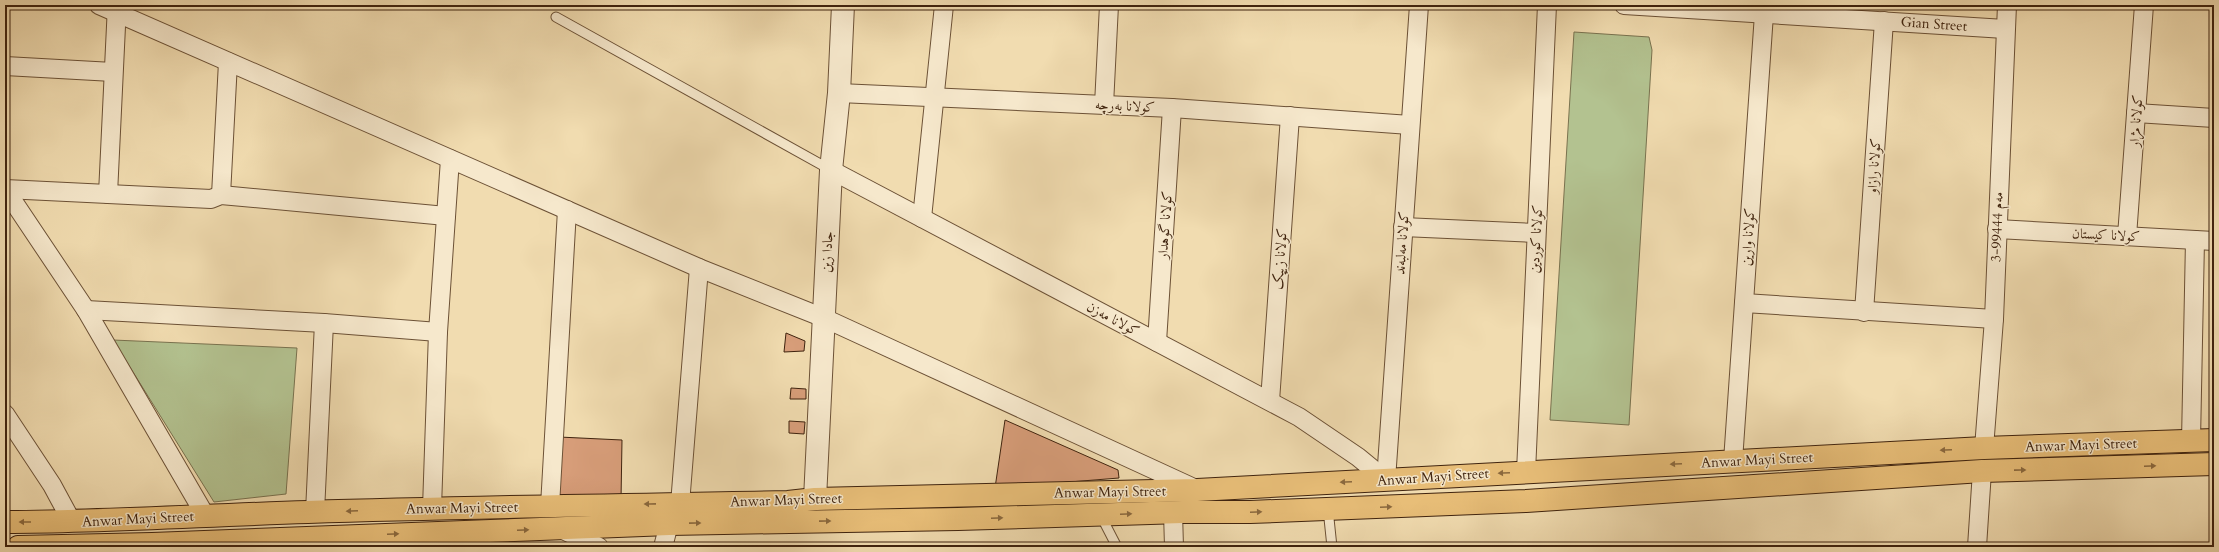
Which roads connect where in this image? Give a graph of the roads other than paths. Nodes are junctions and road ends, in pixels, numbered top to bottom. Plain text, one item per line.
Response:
1 (99, 5) edge
2 (843, 5) edge
3 (944, 5) edge
4 (1109, 5) edge
5 (1419, 5) edge
6 (1547, 5) edge
7 (1624, 5) edge
8 (2007, 5) edge
9 (2144, 5) edge
10 (116, 9) edge
11 (1799, 10) edge
12 (1764, 14) junction
13 (556, 17) dead end
14 (1884, 21) junction
15 (2005, 29) junction
16 (228, 62) junction
17 (5, 66) edge
18 (113, 72) junction
19 (839, 94) junction
20 (934, 97) junction
21 (1104, 104) junction
22 (1172, 108) junction
23 (2136, 113) junction
24 (1290, 116) junction
25 (2214, 118) edge
26 (1410, 125) junction
27 (450, 159) junction
28 (831, 170) junction
29 (5, 189) edge
30 (108, 194) junction
31 (221, 195) junction
32 (567, 210) junction
33 (446, 216) junction
34 (922, 218) junction
35 (1403, 227) junction
36 (1997, 229) junction
37 (1536, 233) junction
38 (2127, 236) junction
39 (2195, 240) junction
40 (2214, 242) edge
41 (699, 268) junction
42 (1744, 303) junction
43 (86, 310) junction
44 (1864, 312) junction
45 (824, 318) junction
46 (1994, 319) junction
47 (324, 323) junction
48 (438, 332) junction
49 (1157, 342) junction
50 (1270, 401) junction
51 (5, 414) edge
52 (2214, 440) edge
53 (2191, 442) junction
54 (1984, 448) junction
55 (1733, 461) junction
56 (2214, 464) edge
57 (1982, 471) junction
58 (1526, 472) junction
59 (1386, 480) junction
60 (52, 484) junction
61 (1197, 490) junction
62 (956, 495) junction
63 (815, 499) junction
64 (680, 504) junction
65 (550, 506) junction
66 (432, 508) junction
67 (1328, 509) junction
68 (315, 512) junction
69 (1173, 512) junction
70 (1101, 514) junction
71 (205, 516) junction
72 (958, 519) junction
73 (5, 522) edge
74 (50, 522) junction
75 (72, 522) junction
76 (670, 524) junction
77 (559, 528) junction
78 (201, 544) edge
79 (155, 545) edge
80 (74, 546) edge
81 (18, 547) edge
82 (48, 547) edge
83 (600, 547) edge
84 (663, 547) edge
85 (1117, 547) edge
86 (1174, 547) edge
87 (1332, 547) edge
88 (1977, 547) edge

1 - 10 street
2 - 19 street, جادا زین
3 - 20 street
4 - 21 street
5 - 26 street, کولانا مەلبەند
6 - 37 street, کولانا کوردین
7 - 12 street, Gian Street
8 - 15 street, مەم 99444-3
9 - 23 street, کولانا مژار
10 - 16 street
10 - 18 street
11 - 12 street, Gian Street
11 - 14 street, Gian Street
12 - 42 street, کولانا وارین
13 - 28 lane
14 - 15 street, Gian Street
14 - 44 street, کولانا رازاو
15 - 36 street, مەم 99444-3
16 - 27 street
16 - 31 street
17 - 18 street
18 - 30 street
19 - 20 street, کولانا بەرچە
19 - 28 street, جادا زین
20 - 21 street, کولانا بەرچە
20 - 34 street
21 - 22 street, کولانا بەرچە
22 - 24 street, کولانا بەرچە
22 - 49 street, کولانا گوهدار
23 - 25 street
23 - 38 street, کولانا مژار
24 - 26 street, کولانا بەرچە
24 - 50 street, کولانا زیپک
26 - 35 street, کولانا مەلبەند
27 - 32 street
27 - 33 street
28 - 34 street, کولانا مەزن
28 - 45 street, جادا زین
29 - 30 street
29 - 43 street
30 - 31 street
31 - 33 street
32 - 41 street
32 - 65 street
33 - 48 street
34 - 49 street, کولانا مەزن
35 - 37 street
35 - 59 street, کولانا مەلبەند
36 - 38 street, کولانا کیستان
36 - 46 street, مەم 99444-3
37 - 58 street, کولانا کوردین
38 - 39 street, کولانا کیستان
39 - 40 street, کولانا کیستان
39 - 53 street
41 - 45 street
41 - 64 street
42 - 44 street
42 - 55 street, کولانا وارین
43 - 47 street
43 - 71 street
44 - 46 street
45 - 61 street
45 - 63 street, جادا زین
46 - 54 street, مەم 99444-3
47 - 48 street
47 - 68 street
48 - 66 street
49 - 50 street, کولانا مەزن
50 - 59 street, کولانا مەزن
51 - 60 street
52 - 53 main road, Anwar Mayi Street
53 - 54 main road, Anwar Mayi Street
54 -> 55 main road, Anwar Mayi Street
55 -> 58 main road, Anwar Mayi Street
57 -> 56 main road, Anwar Mayi Street
67 -> 57 main road, Anwar Mayi Street
57 - 88 street
58 -> 59 main road, Anwar Mayi Street
59 -> 61 main road, Anwar Mayi Street
60 - 74 street
60 - 75 street
61 - 62 main road, Anwar Mayi Street
62 - 63 main road, Anwar Mayi Street
62 - 72 main road
63 - 64 main road, Anwar Mayi Street
64 -> 65 main road, Anwar Mayi Street
65 - 66 main road, Anwar Mayi Street
66 -> 68 main road, Anwar Mayi Street
69 -> 67 main road, Anwar Mayi Street
67 - 87 lane
68 - 71 main road, Anwar Mayi Street
70 -> 69 main road, Anwar Mayi Street
69 - 86 street
72 -> 70 main road, Anwar Mayi Street
70 - 85 lane
71 - 75 main road, Anwar Mayi Street
76 -> 72 main road, Anwar Mayi Street
74 -> 73 main road, Anwar Mayi Street
74 - 75 main road, Anwar Mayi Street
74 - 82 street
75 - 80 street
76 - 77 main road, Anwar Mayi Street
76 - 84 street
78 -> 77 main road, Anwar Mayi Street
77 - 83 street
78 - 79 main road, Anwar Mayi Street
79 - 80 main road, Anwar Mayi Street
80 - 82 main road, Anwar Mayi Street
81 - 82 main road, Anwar Mayi Street

